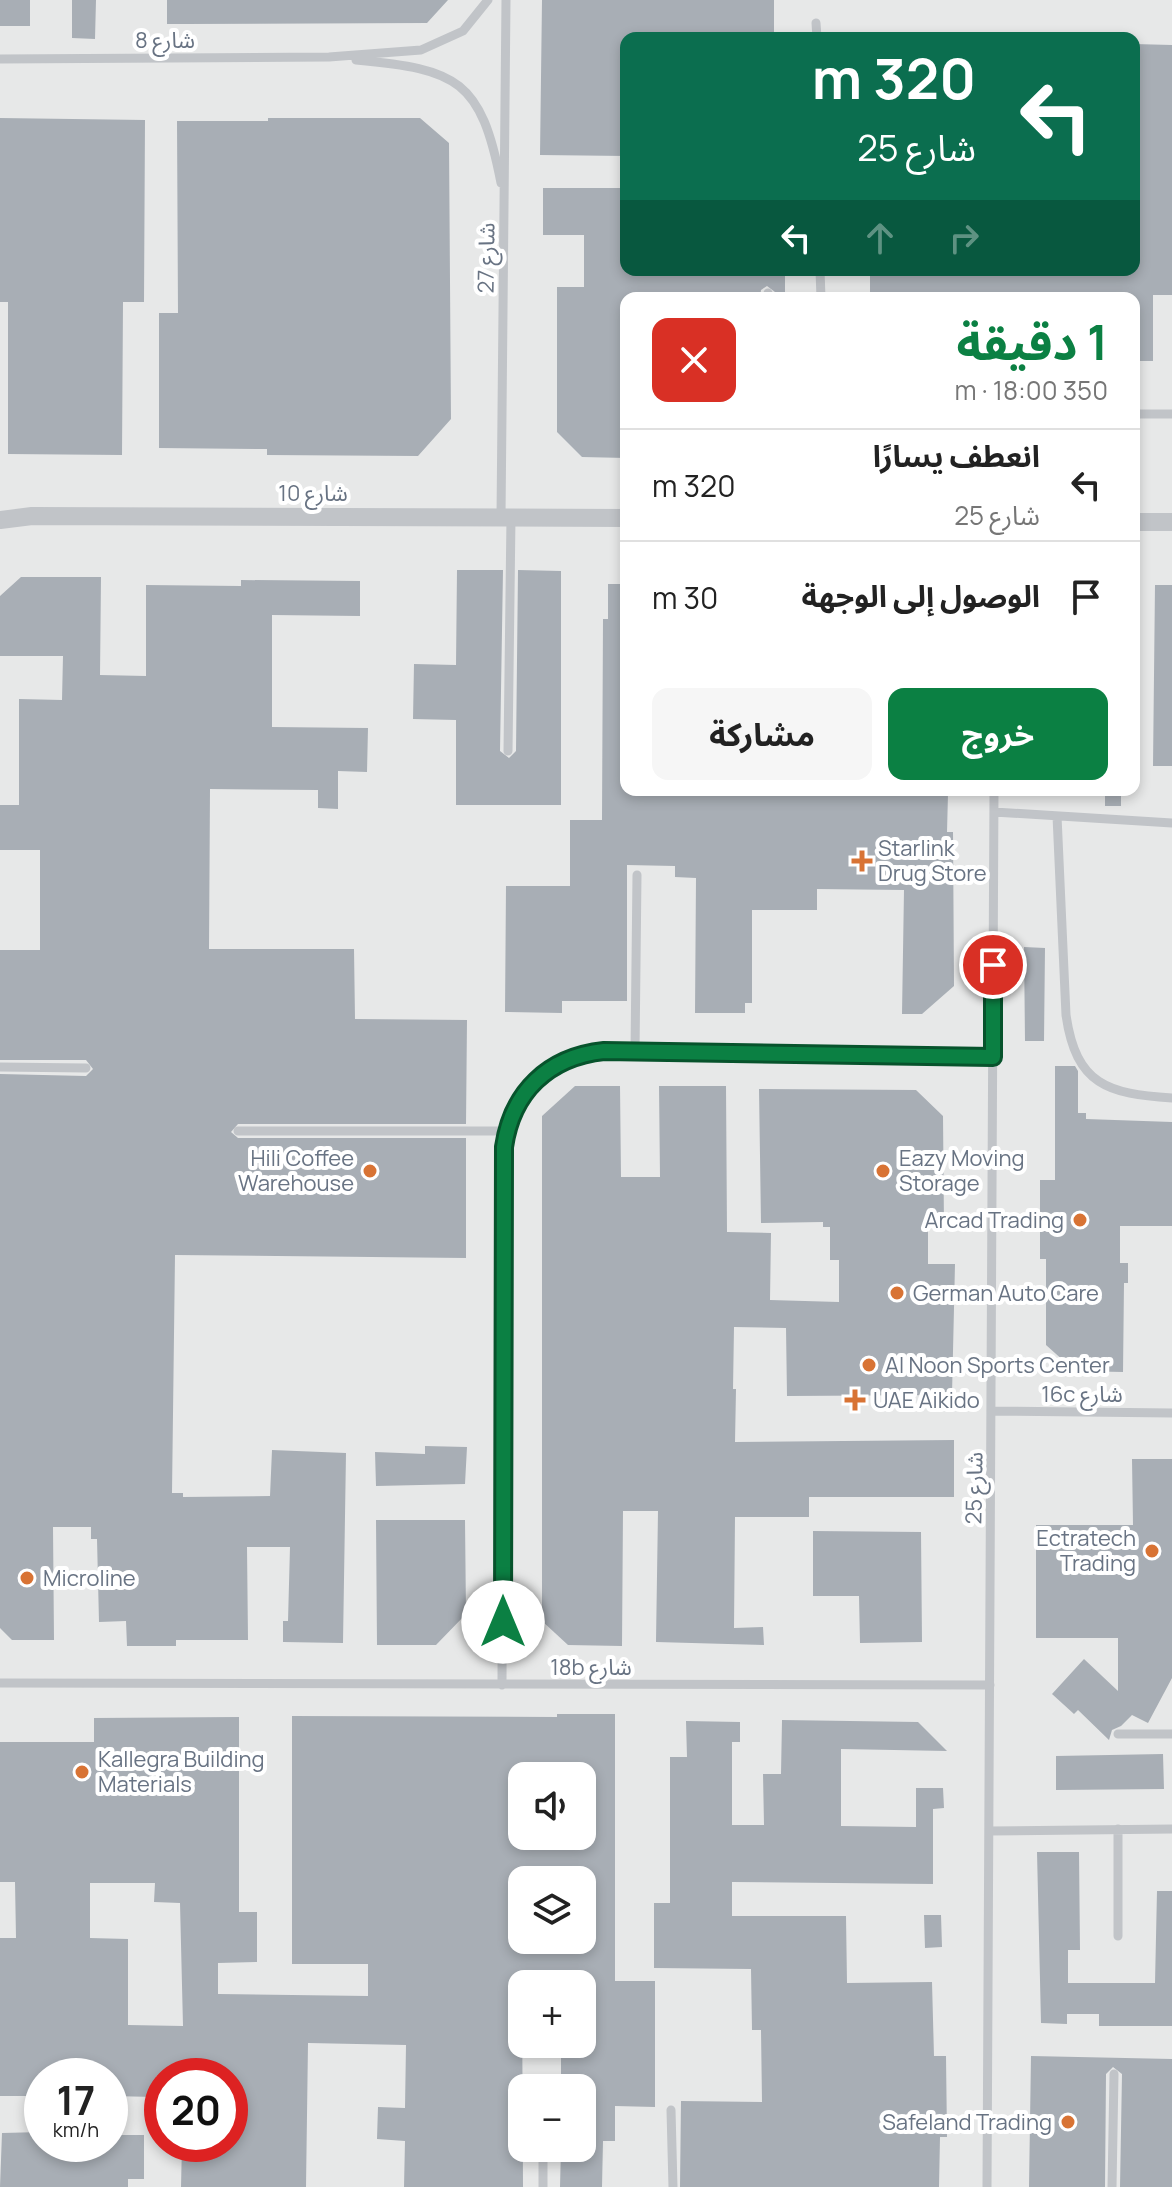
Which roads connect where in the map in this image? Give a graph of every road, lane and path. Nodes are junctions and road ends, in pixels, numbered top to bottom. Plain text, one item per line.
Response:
1 (488, 0) edge
2 (506, 0) edge
3 (816, 23) dead end
4 (817, 32) edge
5 (329, 57) junction
6 (0, 59) edge
7 (505, 203) junction
8 (1140, 414) edge
9 (1172, 414) edge
10 (506, 517) junction
11 (620, 518) edge
12 (0, 520) edge
13 (1140, 522) edge
14 (1172, 522) edge
15 (508, 751) dead end
16 (994, 796) edge
17 (994, 812) junction
18 (1057, 816) junction
19 (1172, 823) edge
20 (637, 875) dead end
21 (635, 1052) junction
22 (993, 1057) junction
23 (0, 1067) edge
24 (86, 1068) dead end
25 (1172, 1098) edge
26 (238, 1131) dead end
27 (506, 1131) junction
28 (992, 1411) junction
29 (1172, 1413) edge
30 (0, 1683) edge
31 (502, 1685) junction
32 (990, 1685) junction
33 (1118, 1734) dead end
34 (1172, 1734) edge
35 (1118, 1829) junction
36 (1172, 1829) edge
37 (989, 1831) junction
38 (1118, 1936) dead end
39 (1114, 2074) dead end
40 (671, 2110) dead end
41 (543, 2162) edge
42 (543, 2187) edge
43 (673, 2187) edge
44 (987, 2187) edge
45 (1112, 2187) edge

1 - 5 lane, شارع 8
2 - 7 lane, شارع 27
3 - 4 lane
5 - 6 lane, شارع 8
5 - 7 lane, شارع 8
7 - 10 lane, شارع 27
8 - 9 lane
10 - 11 street, شارع 10
10 - 12 street, شارع 10
10 - 15 lane, شارع 27
13 - 14 street
16 - 17 lane, شارع 25
17 - 18 lane
17 - 22 lane, شارع 25
18 - 19 lane
18 - 25 lane
20 - 21 lane
21 - 22 lane
21 - 27 lane
22 - 28 lane, شارع 25
23 - 24 lane
26 - 27 lane
27 - 31 lane
28 - 29 lane, 16c شارع
28 - 32 lane, شارع 25
30 - 31 lane, 18b شارع
31 - 32 lane, 18b شارع
32 - 37 lane, شارع 25
33 - 34 lane
35 - 36 lane
35 - 37 lane
35 - 38 lane
37 - 44 lane, شارع 25
39 - 45 lane
40 - 43 lane
41 - 42 lane

